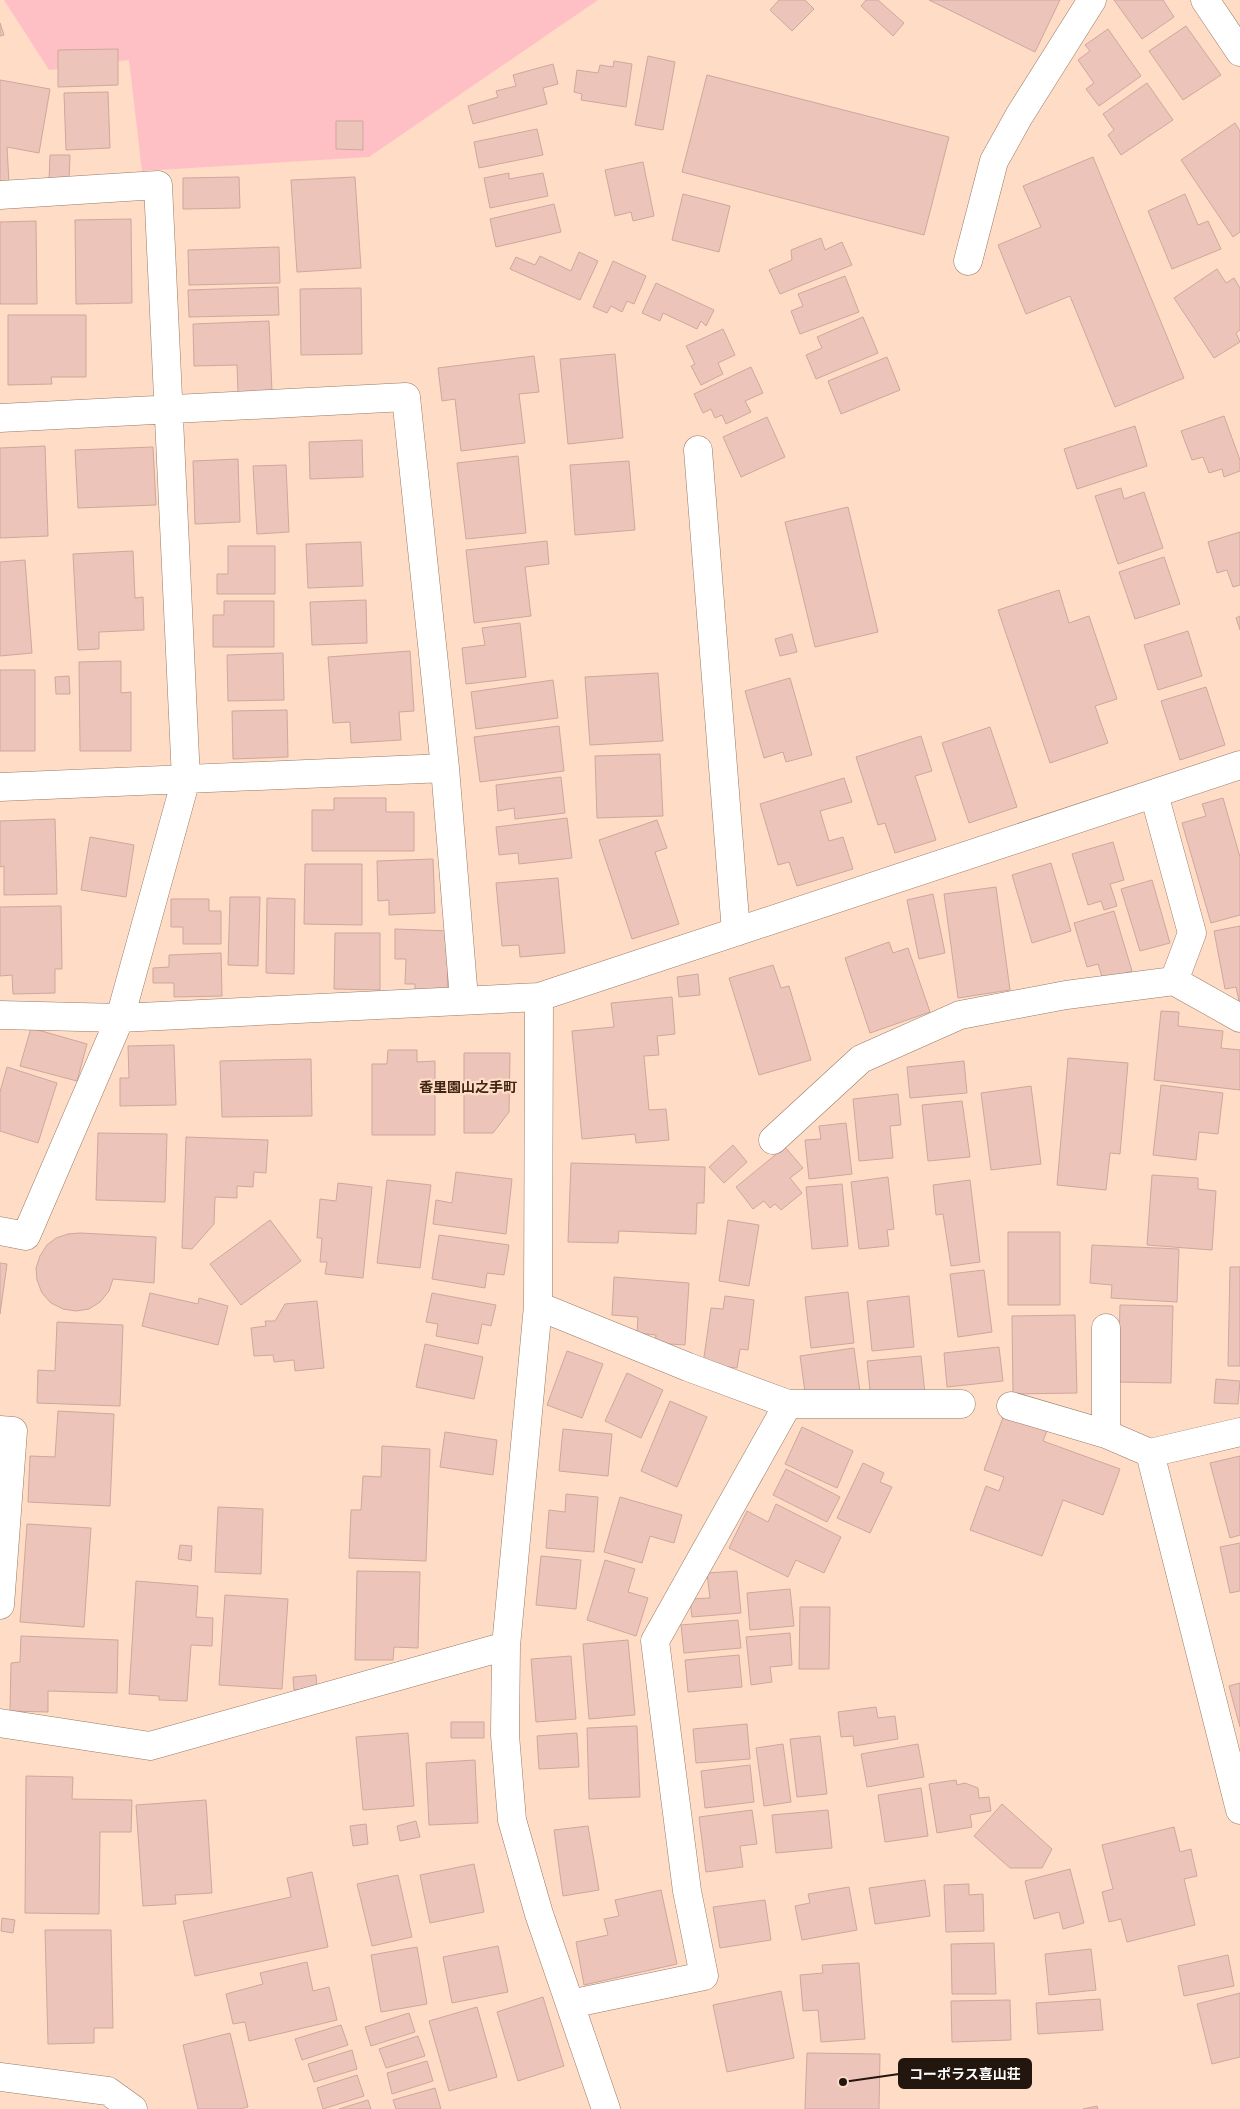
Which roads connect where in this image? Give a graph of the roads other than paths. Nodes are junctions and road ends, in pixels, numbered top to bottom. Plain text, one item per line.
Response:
1 (1092, 0) edge
2 (1205, 0) edge
3 (1240, 52) edge
4 (0, 195) edge
5 (968, 261) dead end
6 (169, 410) junction
7 (0, 418) edge
8 (698, 450) dead end
9 (1240, 765) edge
10 (445, 768) junction
11 (186, 779) junction
12 (0, 787) edge
13 (1154, 794) junction
14 (736, 932) junction
15 (1174, 981) junction
16 (539, 997) junction
17 (464, 999) junction
18 (0, 1015) edge
19 (120, 1018) junction
20 (1240, 1018) edge
21 (773, 1140) dead end
22 (0, 1230) edge
23 (538, 1306) junction
24 (1106, 1328) dead end
25 (788, 1404) junction
26 (961, 1404) dead end
27 (1011, 1406) dead end
28 (0, 1430) edge
29 (1240, 1432) edge
30 (1106, 1434) junction
31 (1150, 1453) junction
32 (0, 1605) edge
33 (506, 1646) junction
34 (0, 1723) edge
35 (1234, 1755) edge
36 (1240, 1810) edge
37 (570, 2004) junction
38 (0, 2078) edge
39 (133, 2109) edge
40 (606, 2109) edge

1 - 5 street
2 - 3 street
4 - 6 street
6 - 7 street
6 - 10 street
6 - 11 street
8 - 14 street
9 - 13 street
10 - 11 street
10 - 17 street
11 - 12 street
11 - 19 street
13 - 14 street
13 - 15 street
14 - 16 street
15 - 20 street
15 - 21 street
16 - 17 street
16 - 23 street
17 - 19 street
18 - 19 street
19 - 22 street
23 - 25 street
23 - 33 street
24 - 30 street
25 - 26 street
25 - 37 street
27 - 30 street
28 - 32 street
29 - 31 street
30 - 31 street
31 - 35 street
33 - 34 street
33 - 37 street
35 - 36 street
37 - 40 street
38 - 39 street

